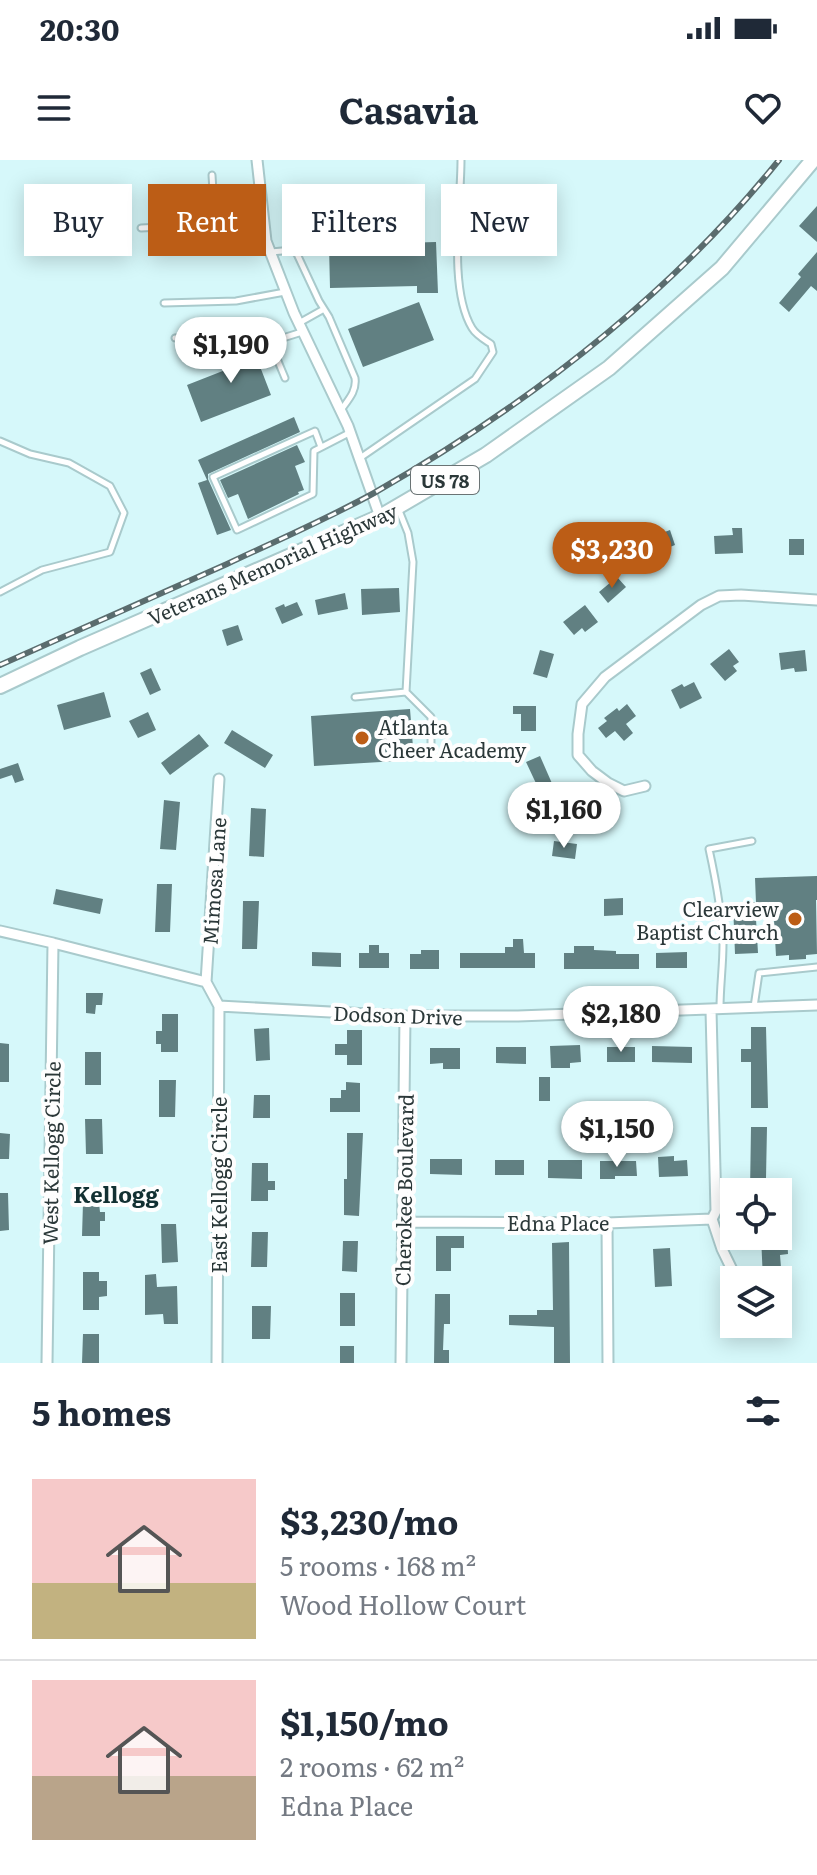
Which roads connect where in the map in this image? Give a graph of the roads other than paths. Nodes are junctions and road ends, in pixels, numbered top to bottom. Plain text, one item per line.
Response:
1 (257, 160) edge
2 (461, 160) edge
3 (813, 160) edge
4 (212, 175) dead end
5 (213, 184) edge
6 (259, 184) edge
7 (141, 228) dead end
8 (148, 228) edge
9 (266, 241) edge
10 (270, 252) junction
11 (286, 292) junction
12 (164, 303) dead end
13 (324, 309) junction
14 (301, 327) junction
15 (175, 338) dead end
16 (270, 342) junction
17 (285, 378) dead end
18 (340, 411) junction
19 (350, 433) junction
20 (0, 441) edge
21 (321, 447) junction
22 (359, 458) junction
23 (398, 507) junction
24 (380, 517) junction
25 (0, 592) edge
26 (817, 600) edge
27 (0, 686) edge
28 (406, 692) junction
29 (355, 697) dead end
30 (431, 750) dead end
31 (219, 779) dead end
32 (645, 786) dead end
33 (752, 841) dead end
34 (0, 931) edge
35 (53, 943) junction
36 (817, 967) edge
37 (206, 982) junction
38 (817, 1005) edge
39 (219, 1006) junction
40 (754, 1008) junction
41 (716, 1010) junction
42 (405, 1016) junction
43 (712, 1219) junction
44 (403, 1222) junction
45 (607, 1223) junction
46 (730, 1266) edge
47 (47, 1363) edge
48 (217, 1363) edge
49 (401, 1363) edge
50 (608, 1363) edge

1 - 6 street
2 - 22 lane
3 - 23 main road, Veterans Memorial Highway / US 78
4 - 5 lane
7 - 8 lane
9 - 10 street
10 - 11 street
10 - 13 lane
11 - 12 lane
11 - 14 street
13 - 14 lane
13 - 18 lane
14 - 16 lane
14 - 18 street
15 - 16 lane
16 - 17 lane
18 - 19 street
19 - 21 lane
19 - 22 street
20 - 25 lane
21 - 21 lane
22 - 24 street
23 - 24 main road, Veterans Memorial Highway / US 78
23 - 28 lane
24 - 27 main road, Veterans Memorial Highway / US 78
26 - 32 street
28 - 29 lane
28 - 30 lane
31 - 37 street, Mimosa Lane
33 - 41 lane
34 - 35 street
35 - 37 street
35 - 47 street, West Kellogg Circle
36 - 40 lane
37 - 39 street
38 - 40 street, Dodson Drive
39 - 42 street, Dodson Drive
39 - 48 street, East Kellogg Circle
40 - 41 street, Dodson Drive
41 - 42 street, Dodson Drive
41 - 43 street
42 - 44 street, Cherokee Boulevard
43 - 45 street, Edna Place
43 - 46 street
44 - 45 street, Edna Place
44 - 49 street, Cherokee Boulevard
45 - 50 street

